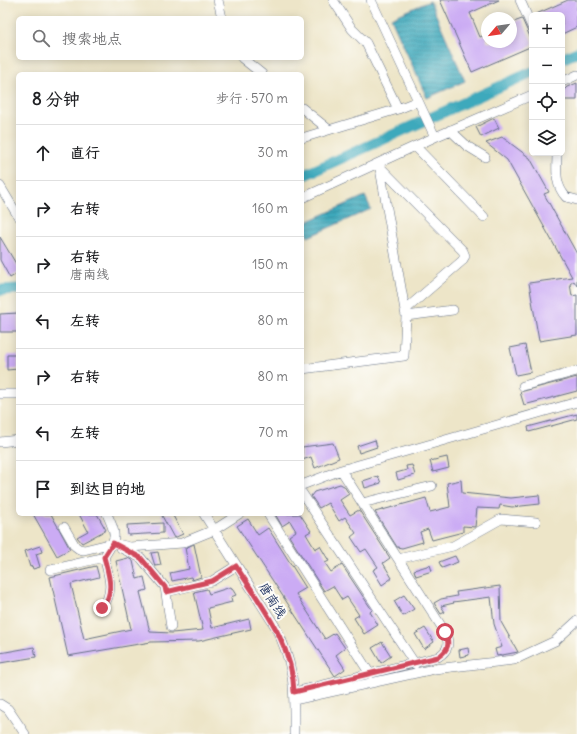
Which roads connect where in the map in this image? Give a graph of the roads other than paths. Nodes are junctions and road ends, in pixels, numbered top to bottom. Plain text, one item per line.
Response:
1 (218, 0) edge
2 (333, 0) edge
3 (371, 0) edge
4 (520, 0) edge
5 (222, 16) edge
6 (529, 20) edge
7 (244, 60) edge
8 (260, 72) edge
9 (577, 75) edge
10 (565, 81) edge
11 (529, 96) edge
12 (418, 100) junction
13 (398, 109) junction
14 (304, 110) edge
15 (328, 129) junction
16 (450, 130) junction
17 (304, 137) edge
18 (435, 137) junction
19 (415, 146) junction
20 (557, 156) edge
21 (485, 157) dead end
22 (379, 165) junction
23 (0, 186) edge
24 (304, 197) edge
25 (577, 200) edge
26 (16, 213) edge
27 (484, 217) dead end
28 (453, 310) dead end
29 (406, 313) junction
30 (304, 369) edge
31 (577, 371) edge
32 (524, 386) dead end
33 (0, 394) edge
34 (16, 394) edge
35 (577, 402) edge
36 (16, 440) edge
37 (0, 442) edge
38 (341, 470) junction
39 (304, 484) edge
40 (432, 486) dead end
41 (304, 496) edge
42 (362, 502) junction
43 (108, 516) edge
44 (205, 516) edge
45 (236, 516) edge
46 (269, 516) edge
47 (536, 522) dead end
48 (64, 527) dead end
49 (214, 530) junction
50 (113, 543) junction
51 (104, 557) junction
52 (398, 559) junction
53 (236, 566) junction
54 (50, 570) dead end
55 (166, 592) junction
56 (102, 608) dead end
57 (577, 621) edge
58 (171, 627) dead end
59 (415, 664) junction
60 (370, 674) junction
61 (294, 696) junction
62 (0, 704) edge
63 (25, 734) edge
64 (294, 734) edge

1 - 5 street
2 - 13 street
3 - 12 street
4 - 6 street
7 - 8 street
9 - 10 street
11 - 16 street
12 - 13 street
12 - 18 street
13 - 15 street
14 - 15 street
15 - 17 street
16 - 18 street
16 - 21 street
18 - 19 street
19 - 22 street
19 - 27 street
20 - 25 street
22 - 24 street
22 - 29 street
22 - 29 street
23 - 26 street
28 - 29 street
29 - 30 street
31 - 32 street
33 - 34 street
35 - 38 street
36 - 37 street
38 - 39 street
38 - 42 street
40 - 42 street
41 - 59 street
42 - 52 street
43 - 50 street
44 - 49 street, 唐南线
45 - 49 street
46 - 60 street
47 - 52 street
48 - 50 street
49 - 50 street
49 - 53 street, 唐南线
50 - 51 street
50 - 55 street
51 - 54 street
51 - 56 street
52 - 59 street
53 - 55 street
53 - 61 street, 唐南线
55 - 58 street
57 - 61 street
59 - 60 street
60 - 61 street
61 - 64 street, 唐南线
62 - 63 street

